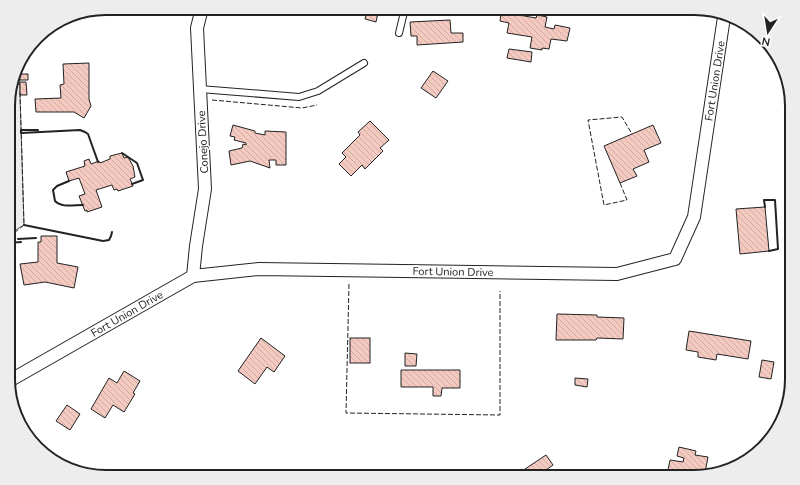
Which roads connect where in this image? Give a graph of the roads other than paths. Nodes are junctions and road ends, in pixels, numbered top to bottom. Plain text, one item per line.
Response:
1 (200, 15) edge
2 (403, 15) edge
3 (724, 20) edge
4 (399, 33) dead end
5 (364, 64) dead end
6 (200, 89) junction
7 (194, 276) junction
8 (15, 378) edge

1 - 6 street, Conejo Drive
2 - 4 lane
3 - 7 street, Fort Union Drive
5 - 6 lane
6 - 7 street, Conejo Drive
7 - 8 street, Fort Union Drive

